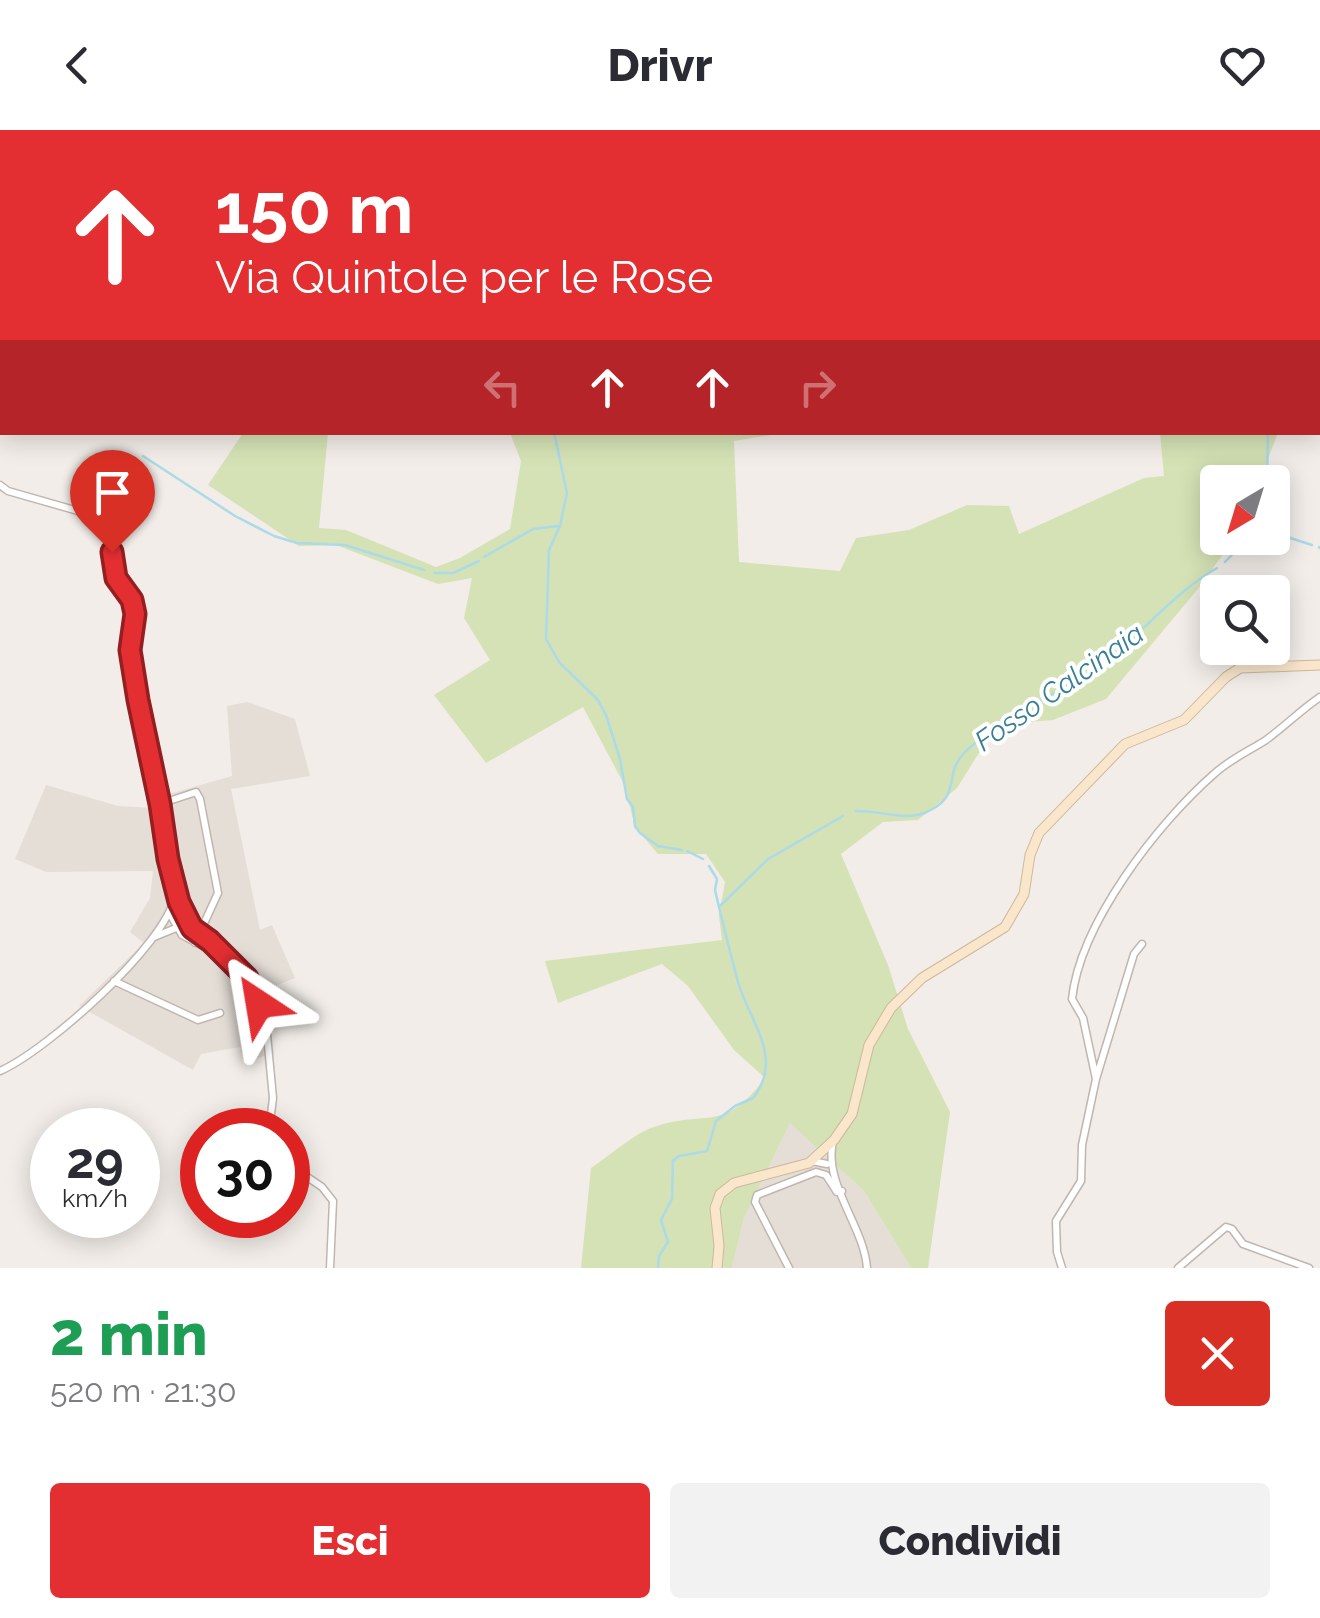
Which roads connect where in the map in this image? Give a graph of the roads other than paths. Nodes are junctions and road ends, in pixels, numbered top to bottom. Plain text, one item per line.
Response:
1 (0, 486) edge
2 (1320, 665) edge
3 (1320, 696) edge
4 (160, 804) junction
5 (176, 890) junction
6 (170, 914) junction
7 (185, 916) junction
8 (176, 928) junction
9 (199, 934) junction
10 (153, 937) junction
11 (195, 943) junction
12 (1142, 944) dead end
13 (224, 956) junction
14 (114, 981) junction
15 (220, 1012) dead end
16 (0, 1071) edge
17 (1096, 1079) junction
18 (272, 1108) edge
19 (834, 1140) junction
20 (821, 1154) junction
21 (812, 1162) junction
22 (831, 1165) junction
23 (778, 1172) junction
24 (310, 1179) edge
25 (782, 1184) junction
26 (842, 1191) junction
27 (330, 1268) edge
28 (717, 1268) edge
29 (789, 1268) edge
30 (867, 1268) edge
31 (1062, 1268) edge
32 (1178, 1268) edge
33 (1308, 1268) edge

1 - 4 street
2 - 19 main road
3 - 17 street
4 - 5 street
4 - 9 street
5 - 6 street
5 - 7 street
6 - 7 street
6 - 8 street
6 - 10 street
7 - 8 street
7 - 9 street
8 - 10 street
8 - 11 street
9 - 11 street
9 - 13 street
10 - 14 street
11 - 13 street
12 - 17 street
13 - 18 street
14 - 15 street
14 - 16 street
17 - 31 street
19 - 20 main road
19 - 22 street
20 - 21 main road
20 - 22 street
21 - 22 street
21 - 23 main road
22 - 26 street
23 - 25 street
23 - 28 main road
24 - 27 street
25 - 26 street
25 - 29 street
26 - 30 street
32 - 33 street

